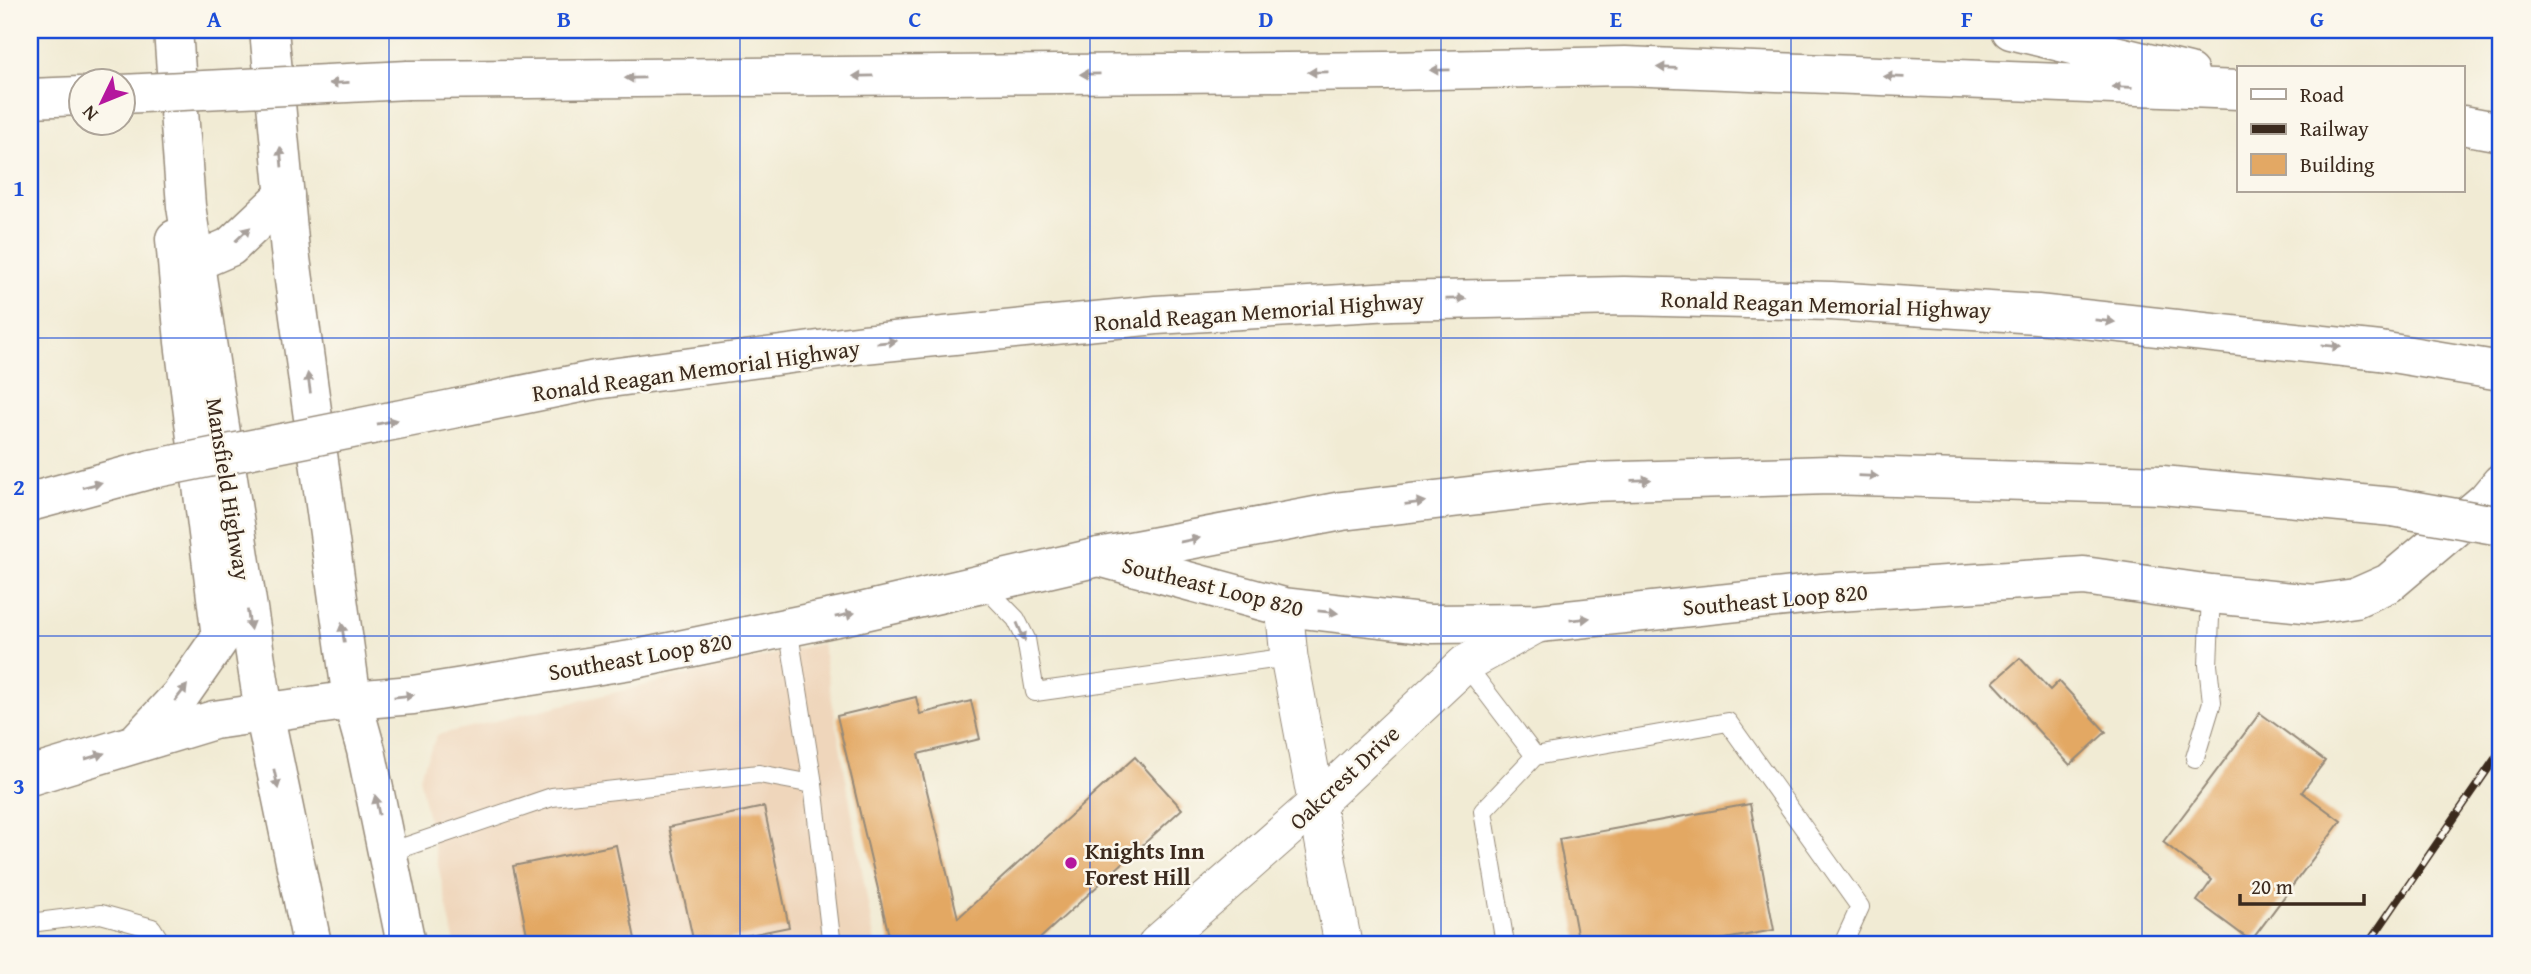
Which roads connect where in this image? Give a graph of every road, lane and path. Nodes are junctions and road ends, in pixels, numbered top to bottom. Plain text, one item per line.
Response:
1 (155, 30) edge
2 (173, 30) edge
3 (269, 30) edge
4 (2011, 30) edge
5 (2237, 85) edge
6 (2237, 90) edge
7 (136, 93) edge
8 (66, 97) edge
9 (34, 98) edge
10 (2464, 125) edge
11 (2501, 132) edge
12 (285, 195) junction
13 (195, 262) junction
14 (2501, 371) edge
15 (2501, 483) edge
16 (31, 502) edge
17 (2501, 526) edge
18 (1099, 557) junction
19 (983, 585) junction
20 (2211, 594) junction
21 (1284, 607) junction
22 (1539, 623) junction
23 (788, 627) junction
24 (1289, 657) junction
25 (1465, 664) junction
26 (352, 701) junction
27 (264, 712) junction
28 (136, 744) junction
29 (1535, 756) junction
30 (2195, 758) dead end
31 (30, 776) edge
32 (813, 783) junction
33 (1317, 803) junction
34 (387, 853) junction
35 (30, 923) edge
36 (162, 944) edge
37 (312, 944) edge
38 (406, 944) edge
39 (827, 944) edge
40 (1157, 944) edge
41 (1343, 944) edge
42 (1505, 944) edge
43 (1843, 944) edge

28 -> 1 main road
2 - 13 main road, Mansfield Highway
12 -> 3 main road
4 - 5 main road
6 -> 7 main road, bridge
8 - 9 main road
10 - 11 main road
13 -> 12 main road
26 -> 12 main road
13 -> 27 main road, Mansfield Highway
16 -> 14 main road, Ronald Reagan Memorial Highway, bridge
15 - 20 main road, Southeast Loop 820
18 -> 17 main road, bridge
18 - 19 main road, Southeast Loop 820
18 - 21 main road, Southeast Loop 820
23 -> 19 main road, Southeast Loop 820
19 -> 24 lane
22 -> 20 main road, Southeast Loop 820
20 - 30 lane
21 -> 22 main road, Southeast Loop 820
21 - 24 street
22 - 25 street, Oakcrest Drive
26 -> 23 main road, Southeast Loop 820
23 - 32 lane
24 - 33 street
25 - 29 lane
25 - 33 street, Oakcrest Drive
26 - 27 main road, Southeast Loop 820
34 -> 26 main road
27 - 28 main road, Southeast Loop 820
27 -> 37 main road, Mansfield Highway
31 -> 28 main road, Southeast Loop 820
29 - 42 lane
29 - 43 lane
32 - 34 lane
32 - 39 lane
33 - 40 street, Oakcrest Drive
33 - 41 street
34 - 38 main road
35 - 36 lane

